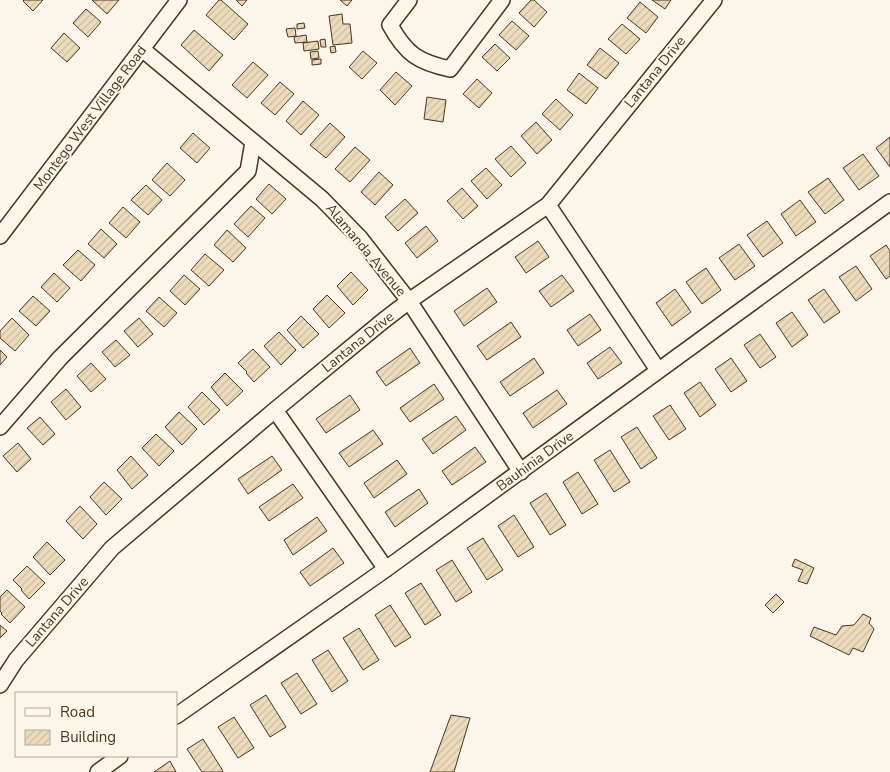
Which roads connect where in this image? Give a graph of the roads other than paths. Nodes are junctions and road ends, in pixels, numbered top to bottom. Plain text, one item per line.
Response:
1 (179, 0) edge
2 (409, 0) edge
3 (502, 0) edge
4 (714, 0) edge
5 (142, 49) junction
6 (253, 142) junction
7 (890, 202) edge
8 (548, 205) junction
9 (0, 236) edge
10 (409, 301) junction
11 (658, 370) junction
12 (274, 410) junction
13 (0, 427) edge
14 (521, 472) junction
15 (386, 569) junction
16 (0, 685) edge
17 (178, 715) edge
18 (119, 757) edge
19 (98, 772) edge

1 - 5 street, Montego West Village Road
2 - 3 street
4 - 8 street, Lantana Drive
5 - 6 street, Alamanda Avenue
5 - 9 street, Montego West Village Road
6 - 10 street, Alamanda Avenue
6 - 13 street
7 - 11 street, Bauhinia Drive
8 - 10 street, Lantana Drive
8 - 11 street
10 - 12 street, Lantana Drive
10 - 14 street, Alamanda Avenue
11 - 14 street, Bauhinia Drive
12 - 15 street
12 - 16 street, Lantana Drive
14 - 15 street, Bauhinia Drive
15 - 17 street, Bauhinia Drive
18 - 19 street

